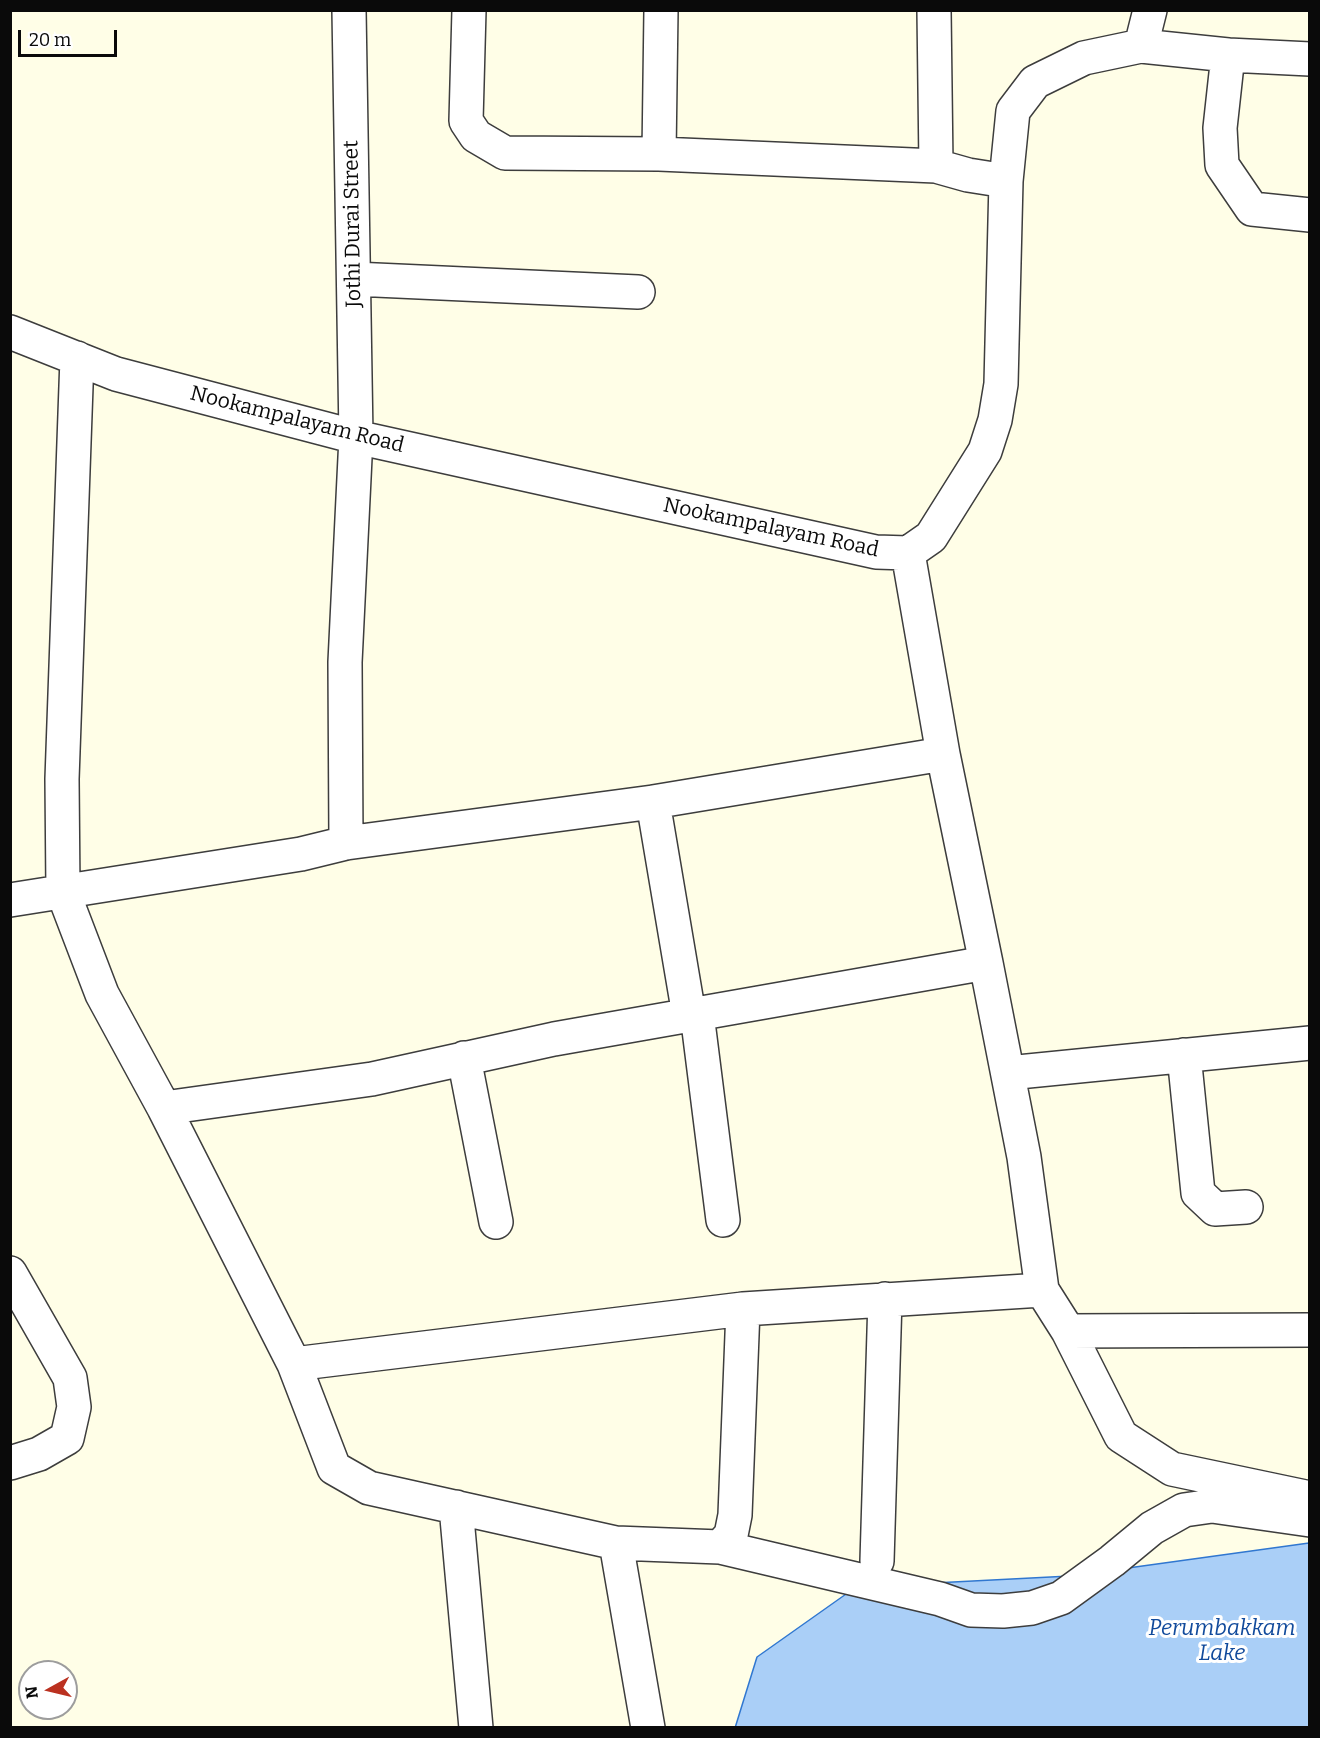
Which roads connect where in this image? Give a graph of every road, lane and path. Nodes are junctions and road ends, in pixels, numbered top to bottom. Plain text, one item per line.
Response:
1 (349, 10) edge
2 (469, 10) edge
3 (661, 10) edge
4 (934, 10) edge
5 (1150, 10) edge
6 (1141, 46) junction
7 (1228, 55) junction
8 (1310, 59) edge
9 (659, 154) junction
10 (936, 166) junction
11 (1006, 181) junction
12 (1310, 215) edge
13 (354, 279) junction
14 (638, 292) dead end
15 (10, 332) edge
16 (77, 358) junction
17 (356, 436) junction
18 (908, 553) junction
19 (943, 754) junction
20 (653, 802) junction
21 (346, 843) junction
22 (63, 892) junction
23 (10, 900) edge
24 (986, 963) junction
25 (693, 1014) junction
26 (1310, 1043) edge
27 (1184, 1055) junction
28 (464, 1058) junction
29 (1008, 1073) junction
30 (164, 1108) junction
31 (1246, 1207) dead end
32 (723, 1220) dead end
33 (496, 1222) dead end
34 (10, 1274) edge
35 (1042, 1290) junction
36 (885, 1299) junction
37 (743, 1308) junction
38 (1310, 1330) edge
39 (1068, 1331) junction
40 (294, 1364) junction
41 (10, 1463) edge
42 (1310, 1498) edge
43 (456, 1507) junction
44 (1310, 1520) edge
45 (616, 1543) junction
46 (720, 1547) junction
47 (877, 1562) dead end
48 (476, 1728) edge
49 (648, 1728) edge

1 - 13 street, Jothi Durai Street
2 - 9 street
3 - 9 street
4 - 10 street
5 - 6 street
6 - 7 street, Nookampalayam Road
6 - 11 street, Nookampalayam Road
7 - 8 street, Nookampalayam Road
7 - 12 street
9 - 10 street
10 - 11 street
11 - 18 street, Nookampalayam Road
13 - 14 street
13 - 17 street, Jothi Durai Street
15 - 16 street, Nookampalayam Road
16 - 17 street, Nookampalayam Road
16 - 22 street
17 - 18 street, Nookampalayam Road
17 - 21 street, Jothi Durai Street
18 - 19 street
19 - 20 street
19 - 24 street
20 - 21 street
20 - 25 street
21 - 22 street
22 - 23 street
22 - 30 street
24 - 25 street
24 - 29 street
25 - 28 street
25 - 32 street
26 - 27 street
27 - 29 street
27 - 31 street
28 - 30 street
28 - 33 street
29 - 35 street
30 - 40 street
34 - 41 street
35 - 36 street
35 - 39 street
36 - 37 street
36 - 47 street
37 - 40 street
37 - 46 street
38 - 39 street
39 - 42 street
40 - 43 street
43 - 45 street
43 - 48 street
44 - 46 street
45 - 46 street
45 - 49 street

